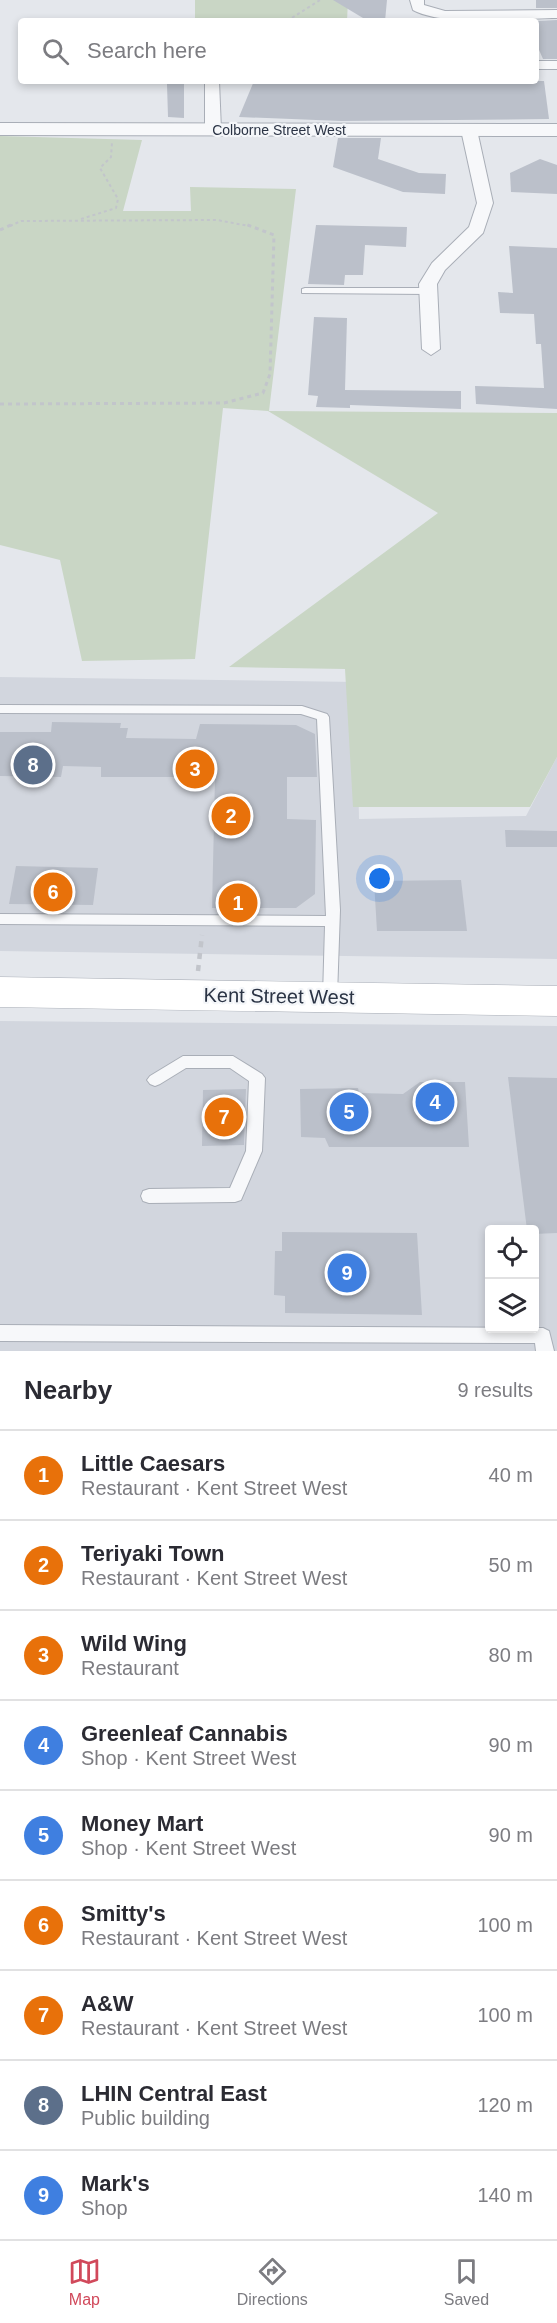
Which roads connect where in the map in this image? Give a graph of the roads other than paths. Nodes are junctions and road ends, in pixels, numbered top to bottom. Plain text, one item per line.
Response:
1 (417, 0) edge
2 (557, 14) edge
3 (539, 65) edge
4 (557, 65) edge
5 (212, 84) edge
6 (0, 129) edge
7 (213, 130) junction
8 (469, 130) junction
9 (557, 130) edge
10 (305, 291) dead end
11 (428, 291) junction
12 (431, 349) dead end
13 (0, 708) edge
14 (0, 919) edge
15 (333, 921) junction
16 (0, 992) edge
17 (330, 996) junction
18 (557, 1001) edge
19 (155, 1080) dead end
20 (149, 1196) dead end
21 (0, 1333) edge
22 (545, 1351) edge

1 - 2 street
3 - 4 street
5 - 7 street
6 - 7 street, Colborne Street West
7 - 8 street, Colborne Street West
8 - 9 street, Colborne Street West
8 - 11 street
10 - 11 lane
11 - 12 street
13 - 15 lane
14 - 15 lane
15 - 17 lane
16 - 17 main road, Kent Street West
17 - 18 main road, Kent Street West
19 - 20 lane
21 - 22 lane

